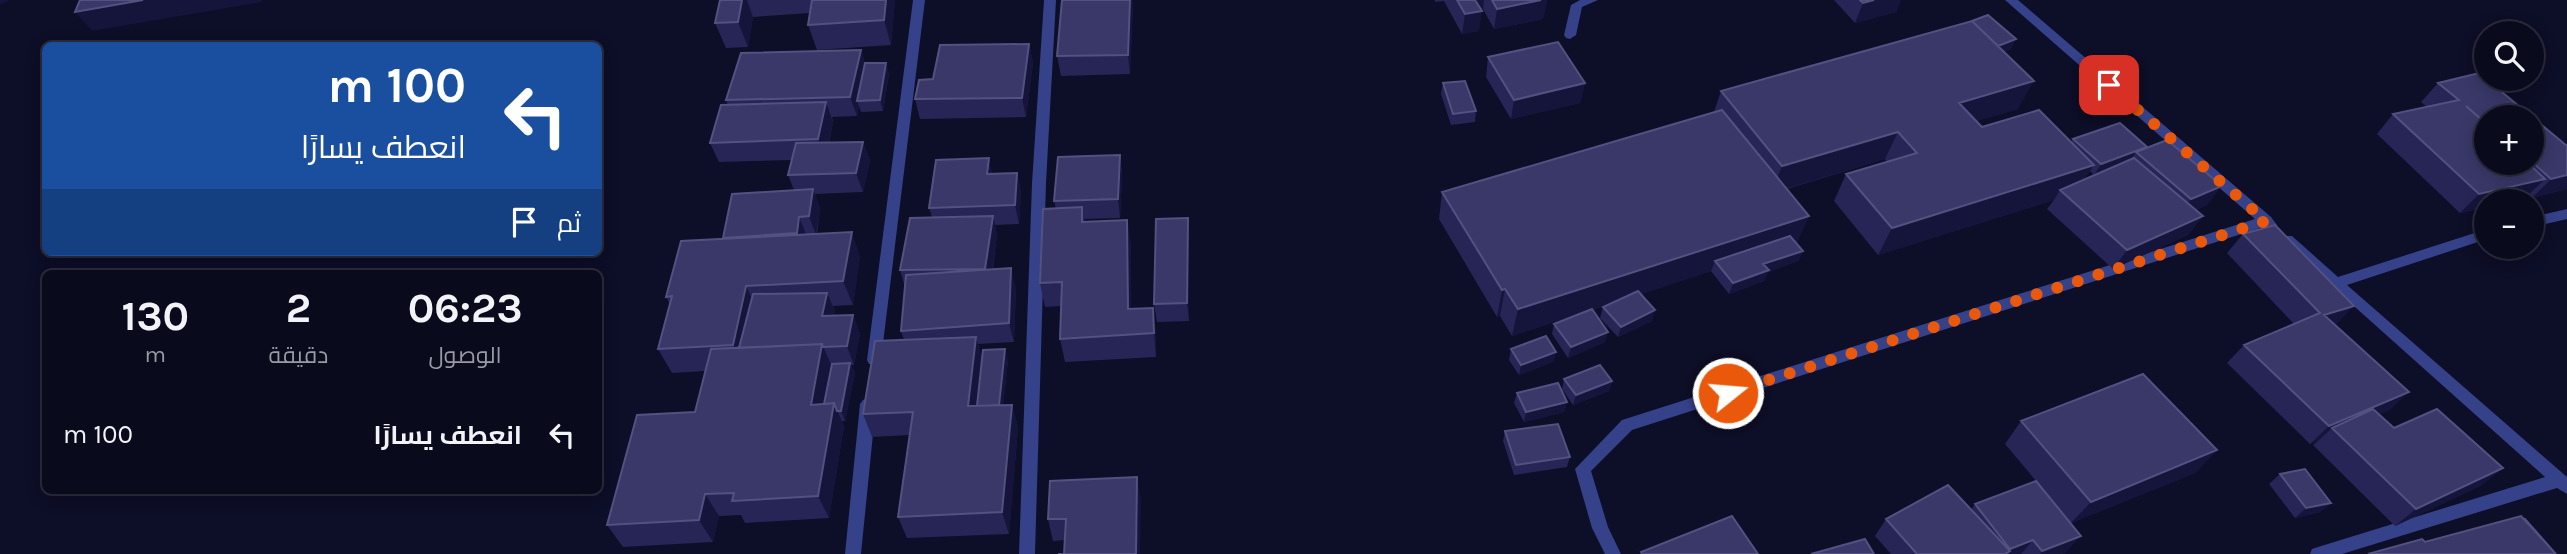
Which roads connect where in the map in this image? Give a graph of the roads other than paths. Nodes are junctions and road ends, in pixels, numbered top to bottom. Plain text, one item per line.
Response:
1 (919, 0) edge
2 (1050, 0) edge
3 (1592, 0) edge
4 (2011, 0) edge
5 (1570, 35) dead end
6 (2567, 214) edge
7 (2544, 219) edge
8 (2266, 221) junction
9 (2474, 238) edge
10 (2336, 283) junction
11 (2563, 484) edge
12 (853, 554) edge
13 (1027, 554) edge
14 (1613, 554) edge
15 (2318, 554) edge

1 - 12 street
2 - 13 street
3 - 5 street
4 - 8 street
6 - 7 street
8 - 10 street
8 - 14 street
9 - 10 street
10 - 11 street
11 - 15 street

